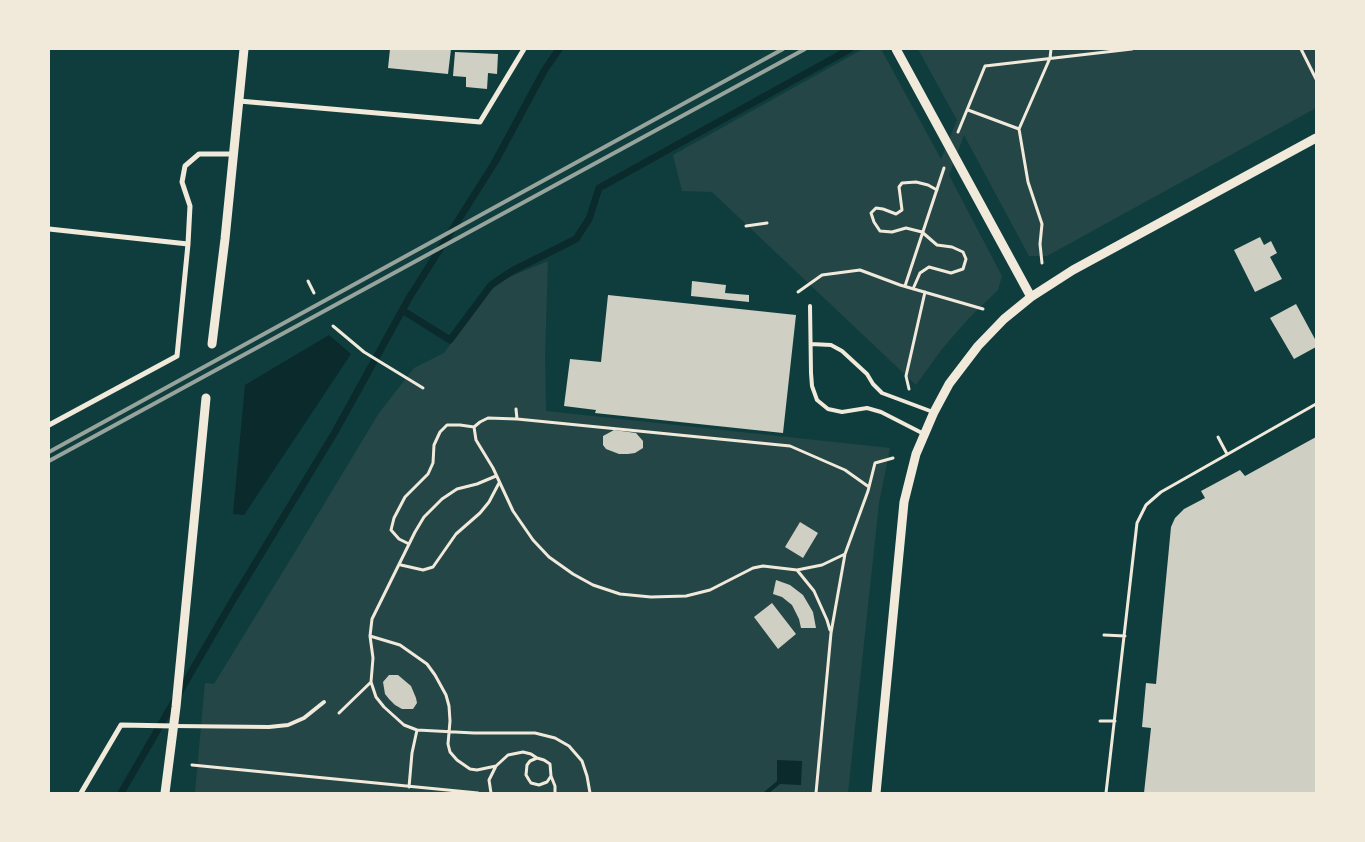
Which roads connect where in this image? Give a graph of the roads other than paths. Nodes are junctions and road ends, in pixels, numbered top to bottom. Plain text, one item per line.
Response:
1 (244, 49) edge
2 (524, 49) edge
3 (896, 49) edge
4 (238, 101) junction
5 (1316, 138) edge
6 (233, 154) junction
7 (49, 229) edge
8 (188, 244) junction
9 (1031, 297) junction
10 (810, 306) dead end
11 (212, 344) dead end
12 (811, 344) junction
13 (206, 398) dead end
14 (934, 412) junction
15 (49, 425) edge
16 (924, 434) junction
17 (324, 702) dead end
18 (174, 726) junction
19 (81, 793) edge
20 (165, 793) edge
21 (876, 793) edge

1 - 4 street
2 - 4 street
3 - 9 street
4 - 6 street
5 - 9 street
6 - 8 street
6 - 11 street
7 - 8 street
8 - 15 street
9 - 14 street
10 - 12 lane
12 - 14 lane
12 - 16 lane
13 - 18 street
14 - 16 street
16 - 21 street
17 - 18 lane
18 - 19 street
18 - 20 street

